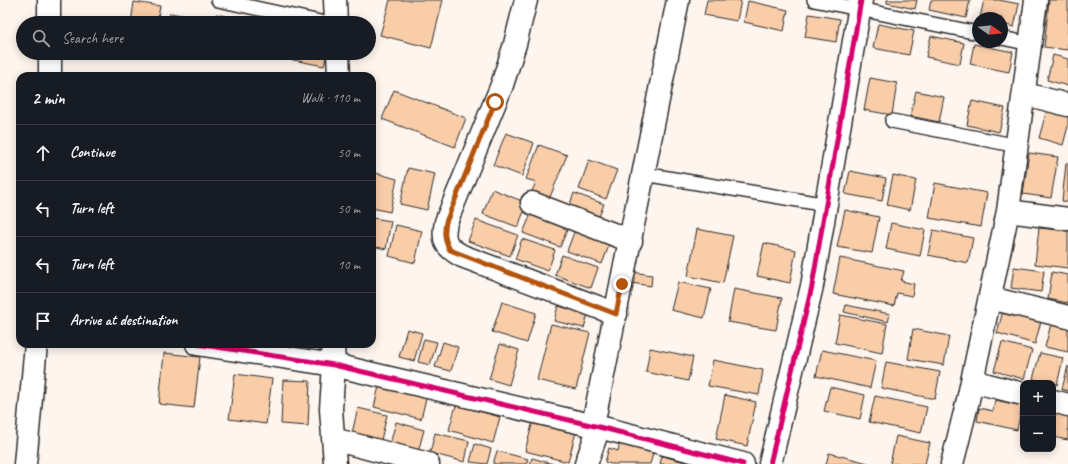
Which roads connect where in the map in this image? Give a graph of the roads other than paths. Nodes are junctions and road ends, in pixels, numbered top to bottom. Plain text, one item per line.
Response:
1 (49, 0) edge
2 (218, 0) edge
3 (335, 0) edge
4 (526, 0) edge
5 (678, 0) edge
6 (814, 0) edge
7 (1036, 0) edge
8 (860, 5) edge
9 (49, 16) edge
10 (292, 16) edge
11 (336, 16) edge
12 (972, 32) edge
13 (1008, 39) edge
14 (1031, 44) junction
15 (50, 60) edge
16 (338, 60) edge
17 (50, 72) edge
18 (339, 72) edge
19 (1025, 94) junction
20 (1068, 104) edge
21 (892, 121) dead end
22 (1018, 146) junction
23 (644, 174) junction
24 (532, 203) dead end
25 (827, 205) junction
26 (1008, 212) junction
27 (1068, 219) edge
28 (631, 241) junction
29 (990, 298) junction
30 (616, 314) junction
31 (1068, 317) edge
32 (36, 348) edge
33 (252, 348) edge
34 (334, 354) edge
35 (972, 381) junction
36 (1020, 393) edge
37 (1056, 402) edge
38 (1068, 405) edge
39 (596, 426) junction
40 (334, 439) junction
41 (697, 458) edge
42 (24, 464) edge
43 (335, 464) edge
44 (428, 464) edge
45 (586, 464) edge
46 (743, 464) edge
47 (770, 464) edge
48 (952, 464) edge

1 - 9 street
2 - 10 lane
3 - 11 street
4 - 30 street
5 - 23 street
6 - 8 lane
7 - 14 street
8 - 12 lane
8 - 25 street
13 - 14 lane
14 - 19 street
15 - 17 street
16 - 18 street
19 - 20 street
19 - 22 street
21 - 22 lane
22 - 26 street
23 - 25 lane
23 - 28 street
24 - 28 street
25 - 47 street
26 - 27 street
26 - 29 street
28 - 30 street
29 - 31 street
29 - 35 street
30 - 39 street
32 - 42 street
33 - 34 street
34 - 39 street
34 - 40 street
35 - 36 street
35 - 48 street
37 - 38 street
39 - 41 street
39 - 45 street
40 - 43 street
40 - 44 street
41 - 46 street

